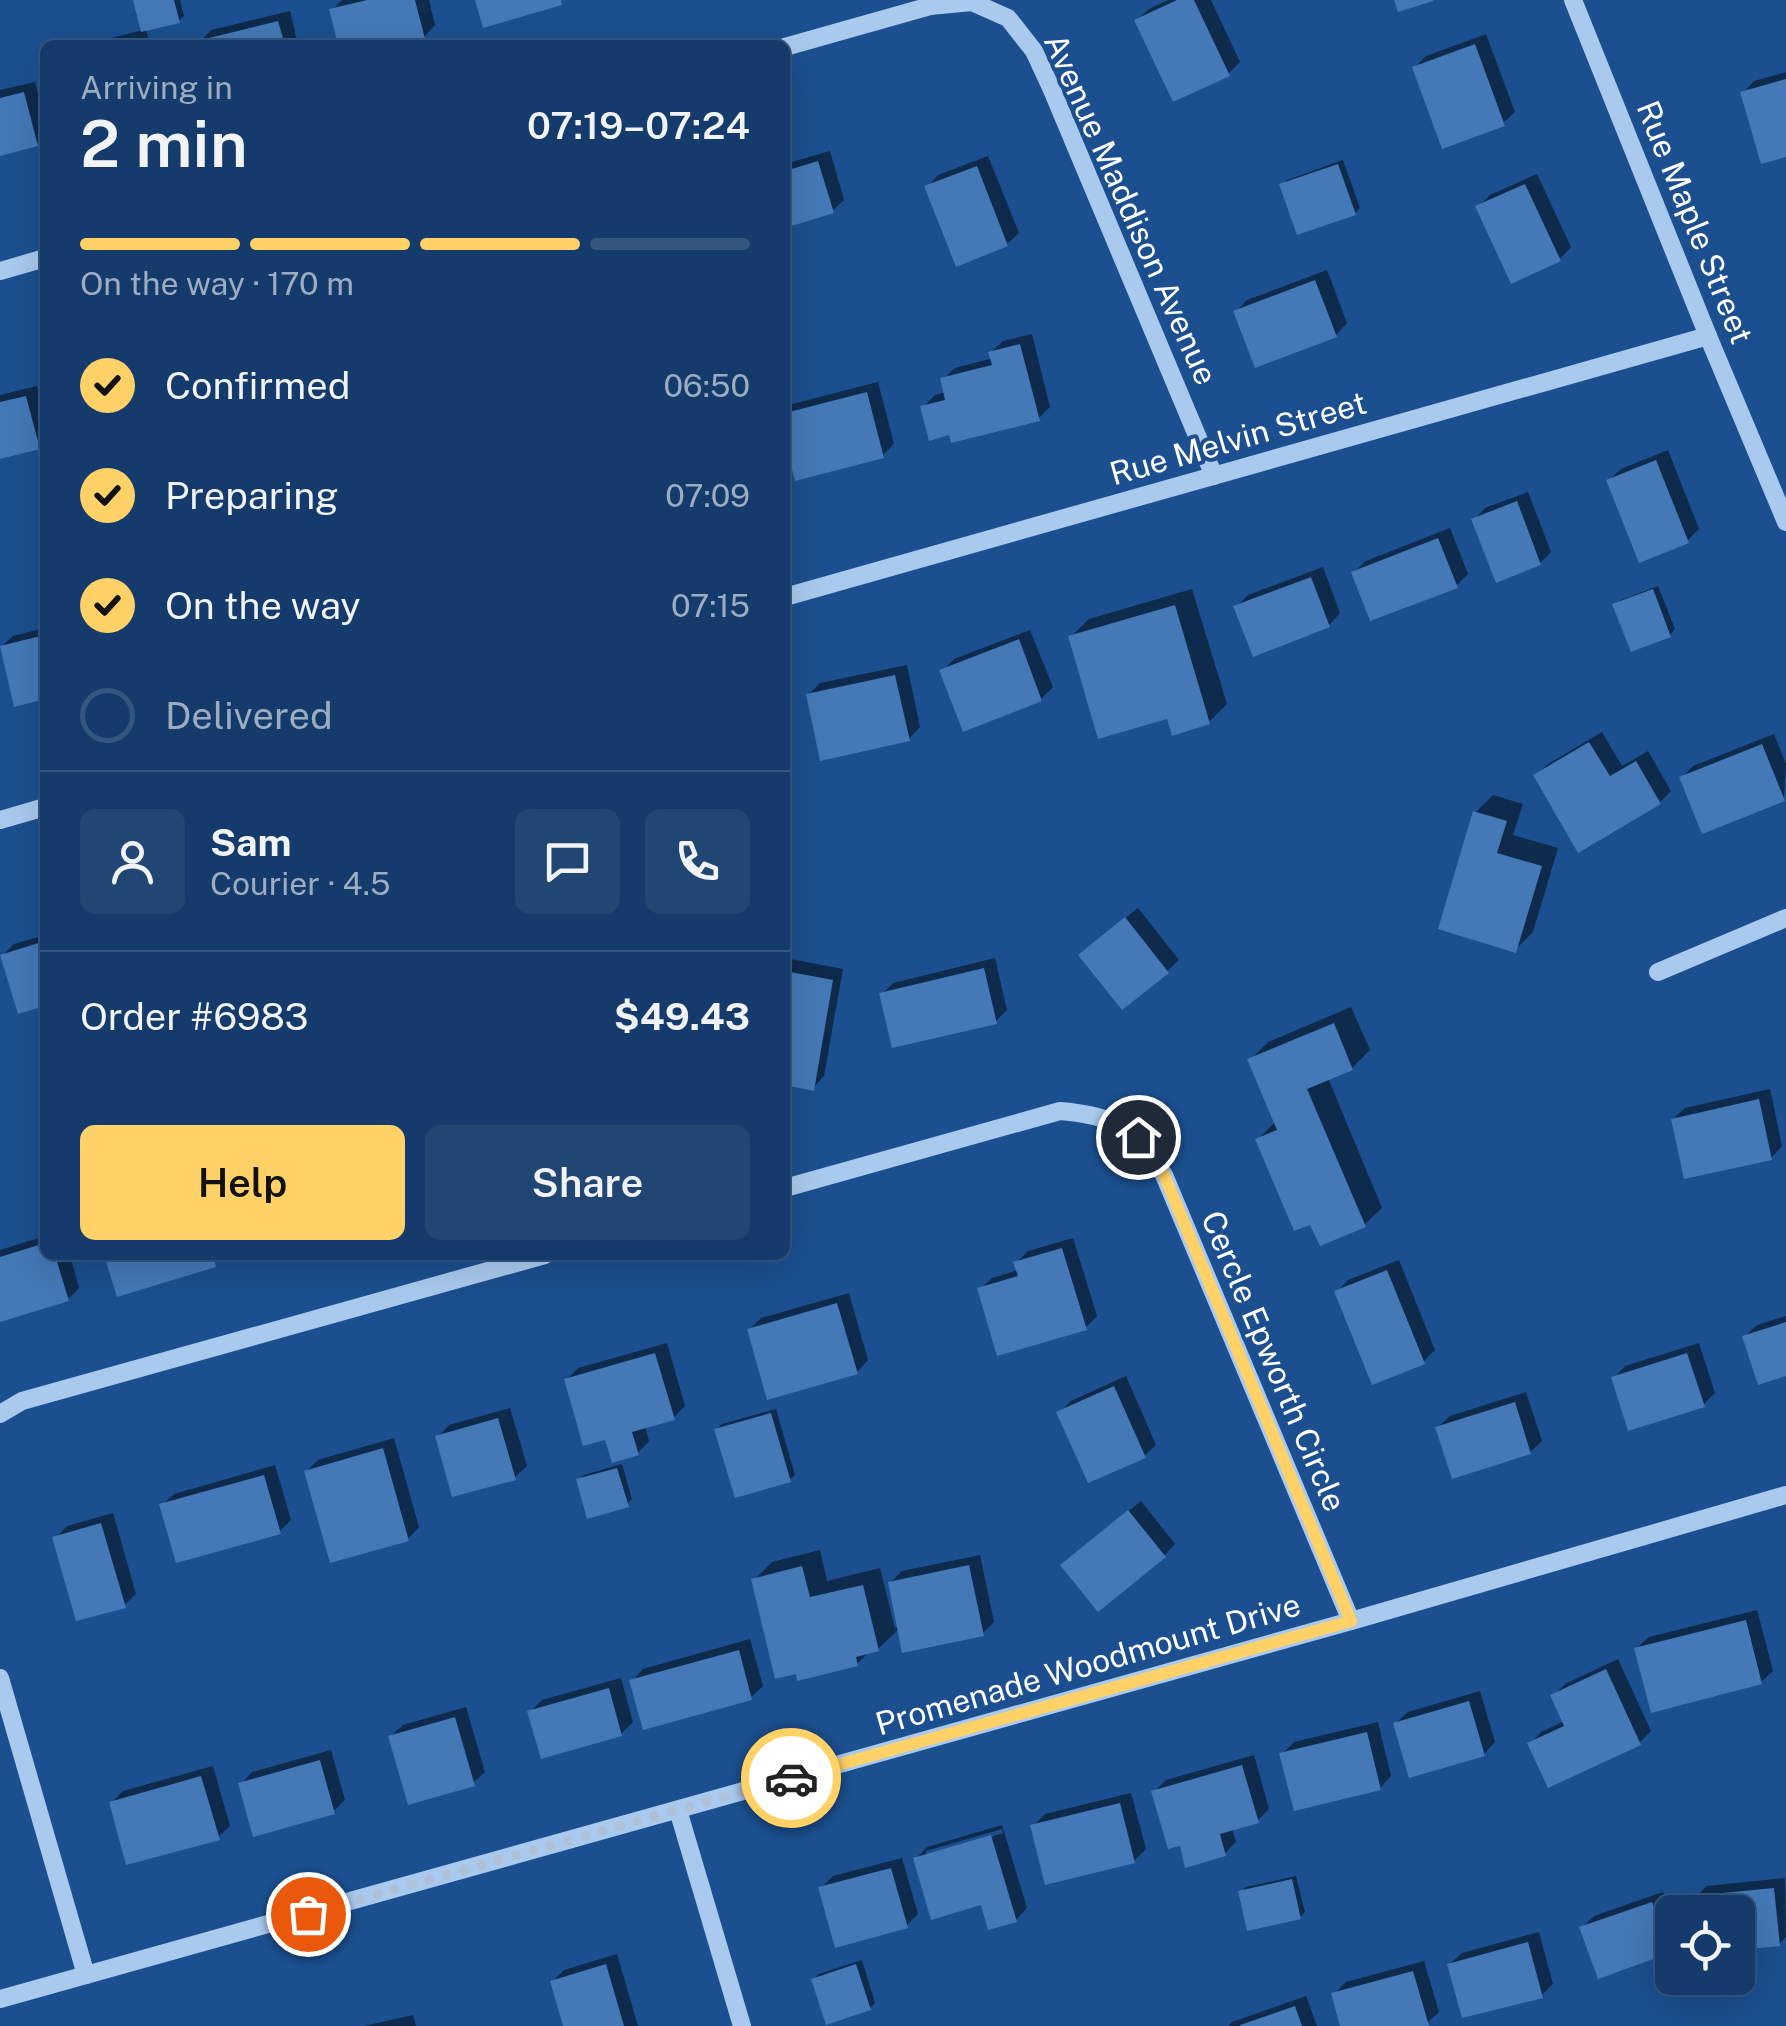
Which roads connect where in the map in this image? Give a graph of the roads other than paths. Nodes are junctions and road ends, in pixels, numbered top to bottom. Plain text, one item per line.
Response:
1 (1573, 0) edge
2 (790, 46) edge
3 (40, 259) edge
4 (0, 271) edge
5 (1708, 336) junction
6 (1214, 476) junction
7 (1786, 522) edge
8 (790, 596) edge
9 (40, 808) edge
10 (0, 820) edge
11 (1786, 918) edge
12 (1658, 972) dead end
13 (790, 1187) edge
14 (527, 1260) edge
15 (0, 1414) edge
16 (1786, 1495) edge
17 (1351, 1621) junction
18 (0, 1678) edge
19 (678, 1810) junction
20 (86, 1976) junction
21 (0, 2000) edge
22 (742, 2026) edge

1 - 5 street, Rue Maple Street
2 - 6 street, Avenue Maddison Avenue
3 - 4 street
5 - 6 street, Rue Melvin Street
5 - 7 street, Rue Maple Street
6 - 8 street, Rue Melvin Street
9 - 10 street
11 - 12 street
13 - 17 street, Cercle Epworth Circle
14 - 15 street
16 - 17 street, Promenade Woodmount Drive
17 - 19 street, Promenade Woodmount Drive
18 - 20 street
19 - 20 street, Promenade Woodmount Drive
19 - 22 street
20 - 21 street, Promenade Woodmount Drive

